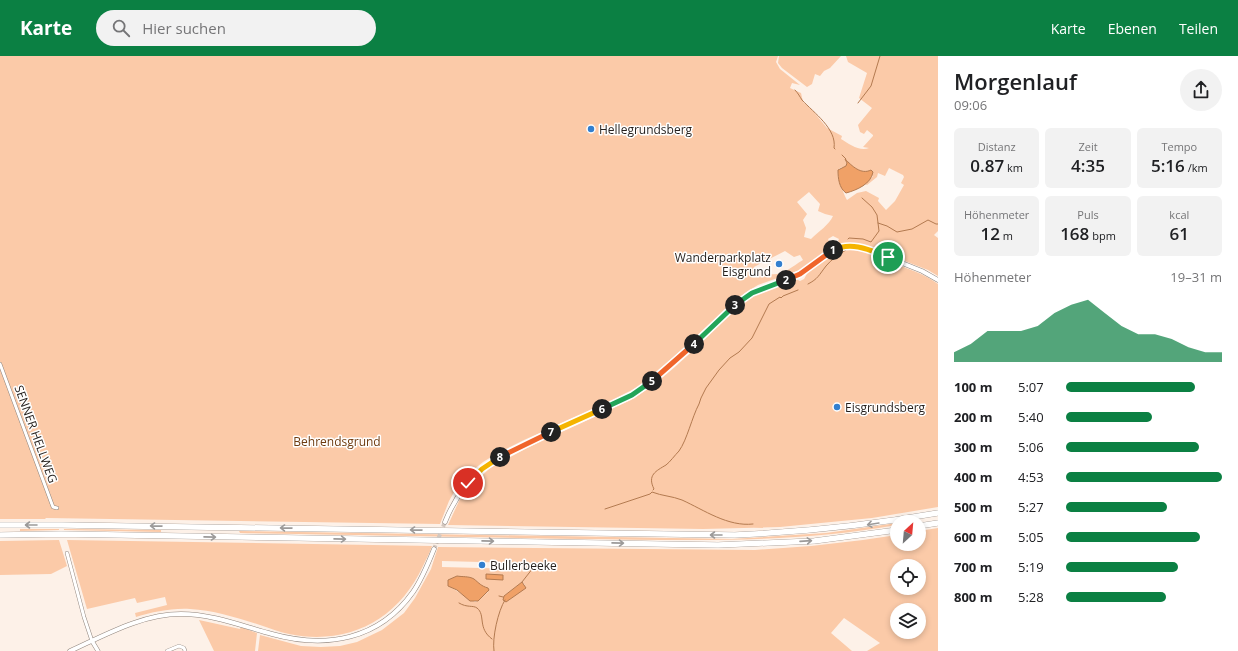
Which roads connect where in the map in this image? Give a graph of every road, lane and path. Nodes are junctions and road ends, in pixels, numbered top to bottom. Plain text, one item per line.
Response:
1 (938, 280) edge
2 (0, 364) edge
3 (57, 508) dead end
4 (938, 513) edge
5 (445, 522) tunnel mouth
6 (938, 523) edge
7 (0, 525) edge
8 (926, 525) edge
9 (890, 531) edge
10 (0, 535) edge
11 (434, 549) tunnel mouth
12 (67, 553) dead end
13 (92, 641) junction
14 (70, 651) edge
15 (98, 651) edge
16 (167, 651) edge
17 (185, 651) edge

1 - 5 main road
2 - 3 street, SENNER HELLWEG
4 -> 7 highway
6 - 8 highway
10 -> 9 highway
11 - 13 main road
12 - 13 street
13 - 14 main road
13 - 15 street
16 - 17 street

